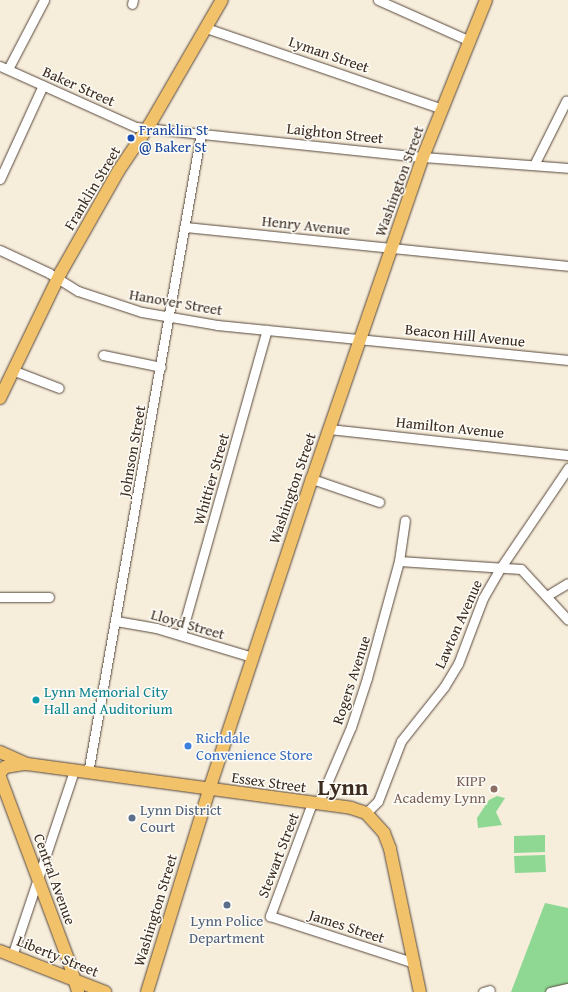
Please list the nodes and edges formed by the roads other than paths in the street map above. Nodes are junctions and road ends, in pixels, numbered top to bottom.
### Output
1 (44, 0) edge
2 (222, 0) edge
3 (378, 0) edge
4 (486, 0) edge
5 (206, 28) junction
6 (470, 41) junction
7 (4, 68) edge
8 (43, 85) junction
9 (566, 101) dead end
10 (443, 108) junction
11 (147, 128) junction
12 (201, 133) junction
13 (424, 157) junction
14 (534, 165) junction
15 (568, 168) edge
16 (0, 179) edge
17 (185, 227) junction
18 (392, 248) junction
19 (0, 250) edge
20 (568, 266) edge
21 (58, 278) junction
22 (170, 317) junction
23 (267, 330) junction
24 (360, 338) junction
25 (103, 355) dead end
26 (568, 360) edge
27 (161, 367) junction
28 (12, 370) junction
29 (59, 388) dead end
30 (0, 398) edge
31 (329, 429) junction
32 (568, 454) edge
33 (568, 468) edge
34 (312, 479) junction
35 (379, 502) dead end
36 (405, 520) dead end
37 (399, 561) junction
38 (501, 567) junction
39 (568, 583) edge
40 (548, 595) junction
41 (0, 597) edge
42 (49, 597) dead end
43 (568, 620) edge
44 (116, 621) junction
45 (180, 635) junction
46 (252, 657) junction
47 (0, 752) edge
48 (28, 764) junction
49 (74, 771) junction
50 (0, 773) edge
51 (88, 773) junction
52 (0, 777) edge
53 (208, 790) junction
54 (315, 804) junction
55 (366, 813) junction
56 (38, 878) junction
57 (270, 916) joint
58 (0, 951) edge
59 (12, 956) junction
60 (415, 963) junction
61 (76, 986) edge
62 (568, 988) edge
63 (105, 992) edge
64 (147, 992) edge
65 (420, 992) edge
66 (550, 992) edge

1 - 7 street
2 - 5 main road, Franklin Street
3 - 6 street
4 - 6 main road, Washington Street
5 - 10 street, Lyman Street
5 - 11 main road, Franklin Street
6 - 10 main road, Washington Street
7 - 8 street, Baker Street
8 - 11 street, Baker Street
8 - 16 street
9 - 14 street
10 - 13 main road, Washington Street
11 - 12 street, Laighton Street
11 - 21 main road, Franklin Street
12 - 13 street, Laighton Street
12 - 17 street, Johnson Street
13 - 14 street, Laighton Street
13 - 18 main road, Washington Street
14 - 15 street, Laighton Street
17 - 18 street, Henry Avenue
17 - 22 street, Johnson Street
18 - 20 street, Henry Avenue
18 - 24 main road, Washington Street
19 - 21 street, Hanover Street
21 - 22 street, Hanover Street
21 - 28 main road, Franklin Street
22 - 23 street, Hanover Street
22 - 27 street, Johnson Street
23 - 24 street, Hanover Street
23 - 45 street, Whittier Street
24 - 26 street, Beacon Hill Avenue
24 - 31 main road, Washington Street
25 - 27 street
27 - 44 street, Johnson Street
28 - 29 street
28 - 30 main road, Franklin Street
31 - 32 street, Hamilton Avenue
31 - 34 main road, Washington Street
33 - 38 street, Lawton Avenue
34 - 35 street
34 - 46 main road, Washington Street
36 - 37 street, Rogers Avenue
37 - 38 street
37 - 54 street, Rogers Avenue
38 - 40 street
38 - 55 street, Lawton Avenue
39 - 40 street
40 - 43 street
41 - 42 street
44 - 45 street, Lloyd Street
44 - 51 street, Johnson Street
45 - 46 street, Lloyd Street
46 - 53 main road, Washington Street
47 - 48 main road
48 - 49 main road, Essex Street
48 - 50 main road
49 - 51 main road, Essex Street
49 - 56 street
51 - 53 main road, Essex Street
52 - 56 main road, Central Avenue
53 - 54 main road, Essex Street
53 - 64 main road, Washington Street
54 - 55 main road, Essex Street
54 - 57 street, Stewart Street
55 - 60 main road
56 - 59 street
56 - 61 main road, Central Avenue
57 - 60 street, James Street
58 - 59 main road, Liberty Street
59 - 61 main road, Liberty Street
60 - 65 main road
61 - 63 main road, Liberty Street
62 - 66 street

